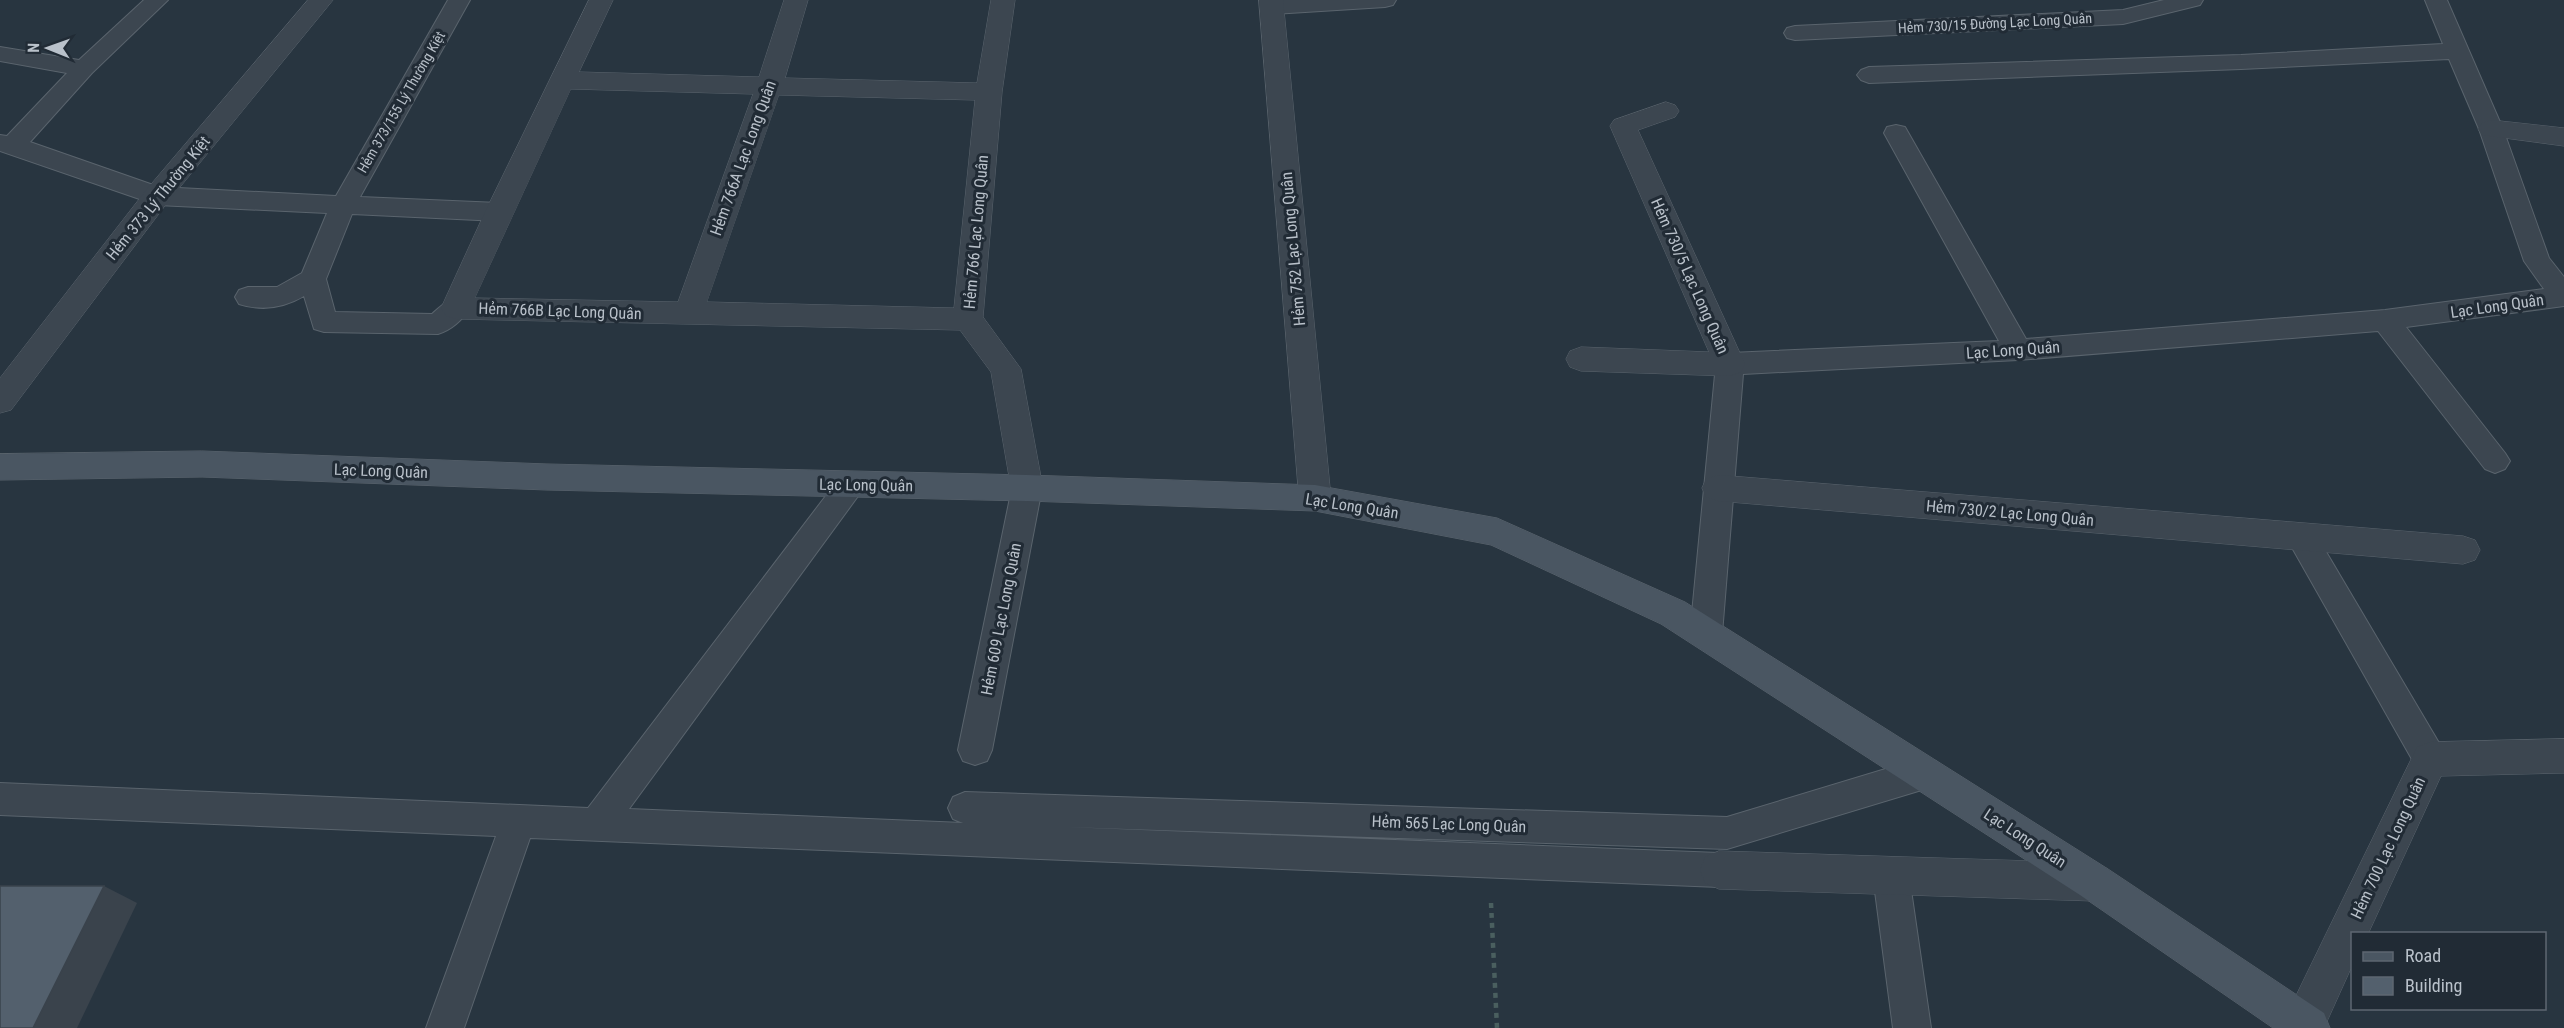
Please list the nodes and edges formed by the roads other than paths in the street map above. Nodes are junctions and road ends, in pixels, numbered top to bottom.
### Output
1 (157, 0) edge
2 (321, 0) edge
3 (459, 0) edge
4 (600, 0) edge
5 (796, 0) edge
6 (1003, 0) edge
7 (1385, 0) edge
8 (2192, 0) edge
9 (2436, 0) edge
10 (1272, 3) edge
11 (1795, 33) dead end
12 (2458, 51) junction
13 (0, 54) edge
14 (84, 68) junction
15 (1869, 75) dead end
16 (562, 80) junction
17 (769, 86) junction
18 (989, 92) junction
19 (1666, 111) dead end
20 (2492, 129) junction
21 (1896, 133) dead end
22 (2564, 137) edge
23 (7, 144) edge
24 (157, 196) junction
25 (342, 204) junction
26 (499, 212) junction
27 (313, 279) junction
28 (2564, 296) edge
29 (249, 297) dead end
30 (456, 308) junction
31 (688, 314) junction
32 (968, 319) junction
33 (2385, 320) junction
34 (2018, 350) junction
35 (1581, 359) dead end
36 (1730, 364) junction
37 (0, 401) edge
38 (2495, 461) dead end
39 (0, 467) edge
40 (851, 484) junction
41 (1027, 488) junction
42 (1719, 488) junction
43 (1315, 498) junction
44 (2301, 537) junction
45 (2463, 550) dead end
46 (1706, 634) junction
47 (975, 750) dead end
48 (2564, 756) edge
49 (2430, 759) junction
50 (1925, 773) junction
51 (0, 799) edge
52 (965, 808) dead end
53 (519, 821) junction
54 (597, 824) junction
55 (1719, 870) joint
56 (1891, 876) junction
57 (2094, 882) junction
58 (2307, 1027) edge
59 (445, 1028) edge
60 (1912, 1028) edge

1 - 14 lane
2 - 24 street, Hẻm 373 Lý Thường Kiệt
3 - 25 lane, Hẻm 373/155 Lý Thường Kiệt
4 - 16 street, Hẻm 766B Lạc Long Quân
5 - 17 street, Hẻm 766A Lạc Long Quân
6 - 18 street, Hẻm 766 Lạc Long Quân
7 - 10 lane
8 - 11 lane, Hẻm 730/15 Đường Lạc Long Quân
9 - 12 lane, Lạc Long Quân
10 - 43 street, Hẻm 752 Lạc Long Quân
12 - 15 lane
12 - 20 lane, Lạc Long Quân
13 - 14 lane
14 - 23 lane
16 - 17 street
16 - 26 street, Hẻm 766B Lạc Long Quân
17 - 18 street
17 - 31 street, Hẻm 766A Lạc Long Quân
18 - 32 street, Hẻm 766 Lạc Long Quân
19 - 36 street, Hẻm 730/5 Lạc Long Quân
20 - 22 street
20 - 28 lane, Lạc Long Quân
21 - 34 lane
23 - 24 lane
24 - 25 lane
24 - 37 street, Hẻm 373 Lý Thường Kiệt
25 - 26 lane
25 - 27 lane, Hẻm 373/155 Lý Thường Kiệt
26 - 30 street, Hẻm 766B Lạc Long Quân
27 - 29 lane
27 - 30 lane
28 - 33 lane, Lạc Long Quân
30 - 31 street, Hẻm 766B Lạc Long Quân
31 - 32 street, Hẻm 766B Lạc Long Quân
32 - 41 street, Hẻm 766 Lạc Long Quân
33 - 34 lane, Lạc Long Quân
33 - 38 lane
34 - 36 lane, Lạc Long Quân
35 - 36 street, Hẻm 730/5 Lạc Long Quân
36 - 42 lane
39 - 40 main road, Lạc Long Quân
40 - 41 main road, Lạc Long Quân
40 - 54 lane
41 - 43 main road, Lạc Long Quân
41 - 47 lane, Hẻm 609 Lạc Long Quân
42 - 44 street, Hẻm 730/2 Lạc Long Quân
42 - 46 lane
43 - 46 main road, Lạc Long Quân
44 - 45 street, Hẻm 730/2 Lạc Long Quân
44 - 49 lane
46 - 50 main road, Lạc Long Quân
48 - 49 street, Hẻm 700 Lạc Long Quân
49 - 58 street, Hẻm 700 Lạc Long Quân
50 - 52 lane, Hẻm 565 Lạc Long Quân
50 - 57 main road, Lạc Long Quân
51 - 53 lane
53 - 54 lane
53 - 59 lane
54 - 55 lane
55 - 56 street
56 - 57 street
56 - 60 lane
57 - 58 main road, Lạc Long Quân

